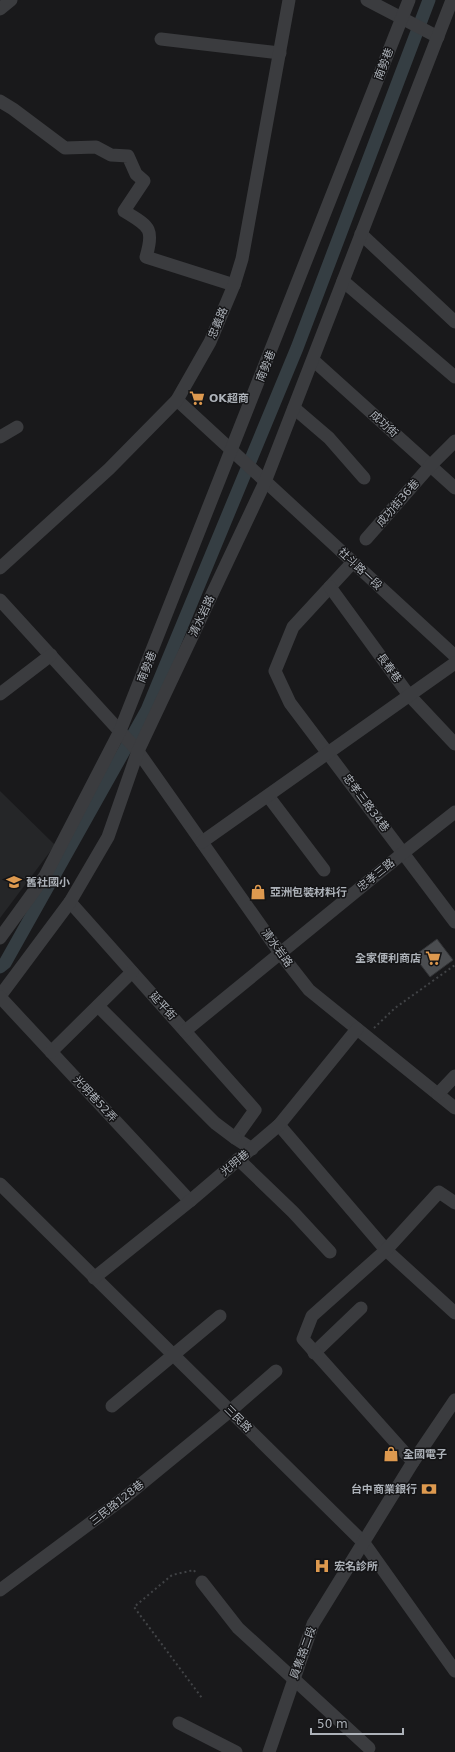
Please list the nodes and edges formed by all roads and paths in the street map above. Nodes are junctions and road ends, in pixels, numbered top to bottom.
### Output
1 (11, 0) edge
2 (289, 0) edge
3 (367, 0) edge
4 (409, 0) edge
5 (452, 0) edge
6 (0, 9) edge
7 (402, 18) junction
8 (438, 37) junction
9 (161, 38) dead end
10 (280, 53) junction
11 (0, 101) edge
12 (361, 234) junction
13 (343, 281) junction
14 (234, 285) junction
15 (455, 322) edge
16 (313, 360) junction
17 (455, 377) edge
18 (177, 400) junction
19 (294, 408) junction
20 (17, 427) dead end
21 (0, 437) edge
22 (455, 441) edge
23 (232, 452) junction
24 (430, 466) junction
25 (364, 478) dead end
26 (265, 481) junction
27 (455, 488) edge
28 (366, 539) dead end
29 (353, 562) junction
30 (0, 568) edge
31 (330, 587) junction
32 (0, 600) edge
33 (51, 655) junction
34 (455, 656) edge
35 (455, 663) edge
36 (0, 694) edge
37 (409, 696) junction
38 (121, 731) junction
39 (455, 744) edge
40 (138, 751) junction
41 (329, 754) junction
42 (268, 796) junction
43 (455, 812) edge
44 (202, 842) junction
45 (403, 853) junction
46 (324, 870) dead end
47 (70, 902) junction
48 (455, 922) edge
49 (0, 938) edge
50 (280, 953) junction
51 (455, 965) edge
52 (132, 972) junction
53 (0, 996) edge
54 (98, 1006) junction
55 (185, 1032) junction
56 (362, 1032) junction
57 (51, 1052) junction
58 (455, 1076) edge
59 (438, 1094) junction
60 (455, 1108) edge
61 (279, 1125) junction
62 (235, 1138) junction
63 (252, 1149) junction
64 (238, 1160) junction
65 (0, 1184) edge
66 (190, 1201) junction
67 (455, 1204) edge
68 (386, 1250) junction
69 (330, 1252) dead end
70 (94, 1278) junction
71 (361, 1308) dead end
72 (455, 1313) edge
73 (220, 1316) dead end
74 (314, 1353) junction
75 (173, 1355) junction
76 (276, 1371) dead end
77 (455, 1400) edge
78 (112, 1406) dead end
79 (230, 1411) junction
80 (413, 1462) junction
81 (364, 1543) junction
82 (202, 1582) joint
83 (0, 1590) edge
84 (455, 1671) edge
85 (294, 1680) junction
86 (202, 1698) dead end
87 (179, 1723) dead end
88 (369, 1748) dead end
89 (236, 1752) edge
90 (269, 1752) edge

1 - 6 street
2 - 10 street, 忠義路
3 - 7 street
4 - 7 street, 南勢巷
5 - 8 street
7 - 8 street
7 - 23 street, 南勢巷
8 - 12 street
9 - 10 street
10 - 14 street, 忠義路
11 - 14 street
12 - 13 street
12 - 15 street
13 - 16 street
13 - 17 street
14 - 18 street, 忠義路
16 - 19 street, 清水岩路
16 - 24 street, 成功街
18 - 23 street
18 - 30 street, 忠義路
19 - 25 street
19 - 26 street, 清水岩路
20 - 21 street
22 - 24 street, 成功街36巷
23 - 26 street, 社斗路一段
23 - 38 street, 南勢巷
24 - 27 street, 成功街
24 - 28 street, 成功街36巷
26 - 29 street, 社斗路一段
26 - 40 street, 清水岩路
29 - 31 street, 忠孝三路34巷
29 - 34 street, 社斗路一段
31 - 37 street, 長春巷
31 - 41 street, 忠孝三路34巷
32 - 33 street
33 - 36 street
33 - 38 street
35 - 37 street
37 - 39 street, 長春巷
37 - 41 street
38 - 40 street
38 - 49 street, 南勢巷
40 - 44 street, 清水岩路
40 - 47 street, 清水岩路
41 - 42 street
41 - 45 street, 忠孝三路34巷
42 - 44 street
42 - 46 street
43 - 45 street, 忠孝三路
44 - 50 street, 清水岩路
45 - 48 street
45 - 50 street, 忠孝三路
47 - 52 street, 延平街
47 - 53 street, 清水岩路
50 - 55 street, 忠孝三路
50 - 56 street, 清水岩路
51 - 56 path
52 - 54 street
52 - 55 street, 延平街
53 - 57 street, 光明巷52弄
54 - 57 street
54 - 62 street
55 - 62 street, 延平街
56 - 59 street, 清水岩路
56 - 61 street, 光明巷
57 - 66 street, 光明巷52弄
58 - 59 street
59 - 60 street, 清水岩路
61 - 63 street, 光明巷
61 - 68 street
62 - 63 street
63 - 64 street, 光明巷
64 - 66 street, 光明巷
64 - 69 street
65 - 70 street, 三民路
66 - 70 street, 光明巷
67 - 68 street
68 - 72 street
68 - 74 street
70 - 75 street, 三民路
71 - 74 street
73 - 75 street
74 - 80 street
75 - 78 street
75 - 79 street, 三民路
76 - 79 street, 三民路128巷
77 - 80 street, 員集路二段
79 - 81 street, 三民路
79 - 83 street, 三民路128巷
80 - 81 street, 員集路二段
81 - 84 street, 三民路
81 - 85 street, 員集路二段
82 - 85 street
82 - 86 path
85 - 88 street
85 - 90 street, 員集路二段
87 - 89 street

